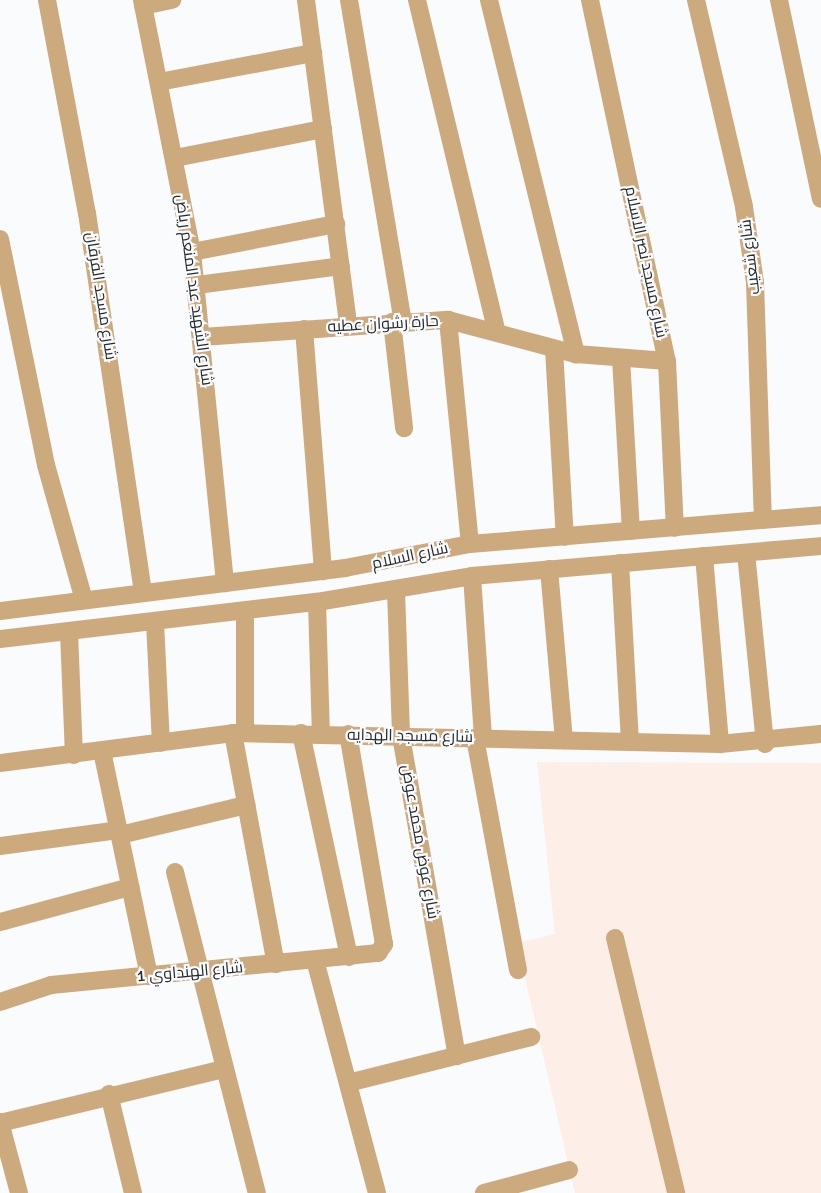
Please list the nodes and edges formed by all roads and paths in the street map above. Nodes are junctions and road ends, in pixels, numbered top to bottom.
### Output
1 (47, 0) edge
2 (172, 0) edge
3 (306, 0) edge
4 (349, 0) edge
5 (417, 0) edge
6 (489, 0) edge
7 (590, 0) edge
8 (696, 0) edge
9 (779, 0) edge
10 (142, 3) edge
11 (313, 53) junction
12 (159, 82) junction
13 (323, 129) junction
14 (175, 158) junction
15 (821, 199) edge
16 (336, 224) junction
17 (0, 239) edge
18 (192, 252) junction
19 (341, 266) junction
20 (197, 285) junction
21 (448, 320) junction
22 (398, 321) junction
23 (348, 325) junction
24 (304, 328) junction
25 (496, 330) junction
26 (202, 336) junction
27 (554, 349) junction
28 (576, 354) junction
29 (621, 358) junction
30 (667, 361) junction
31 (404, 428) dead end
32 (821, 515) edge
33 (763, 520) junction
34 (675, 528) junction
35 (631, 531) junction
36 (565, 537) junction
37 (470, 544) junction
38 (821, 546) edge
39 (746, 553) junction
40 (705, 556) junction
41 (620, 563) junction
42 (549, 569) junction
43 (323, 571) junction
44 (472, 576) junction
45 (225, 583) junction
46 (396, 591) junction
47 (143, 593) junction
48 (84, 600) junction
49 (317, 602) junction
50 (0, 611) edge
51 (245, 611) junction
52 (155, 622) junction
53 (69, 632) junction
54 (0, 639) edge
55 (301, 733) junction
56 (239, 734) junction
57 (321, 734) junction
58 (348, 734) junction
59 (821, 734) edge
60 (401, 736) junction
61 (479, 738) junction
62 (564, 740) junction
63 (630, 742) junction
64 (161, 743) junction
65 (720, 744) junction
66 (765, 744) junction
67 (102, 751) junction
68 (74, 755) junction
69 (0, 763) edge
70 (246, 806) junction
71 (119, 832) junction
72 (0, 846) edge
73 (175, 872) dead end
74 (130, 887) junction
75 (0, 922) edge
76 (615, 938) dead end
77 (349, 957) junction
78 (315, 960) junction
79 (276, 964) junction
80 (518, 969) dead end
81 (197, 971) junction
82 (149, 976) junction
83 (0, 1002) edge
84 (531, 1037) dead end
85 (457, 1056) junction
86 (223, 1069) junction
87 (348, 1083) junction
88 (109, 1094) junction
89 (0, 1122) edge
90 (569, 1170) dead end
91 (19, 1193) edge
92 (133, 1193) edge
93 (257, 1193) edge
94 (377, 1193) edge
95 (484, 1193) edge
96 (676, 1193) edge

1 - 47 street, شارع مسجد الفرقان
2 - 10 street
3 - 11 street
4 - 22 street
5 - 25 street
6 - 28 street
7 - 30 street, شارع مسجد نصر الاسلام
8 - 33 street, شارع شعيب
9 - 15 street
10 - 12 street, شارع الشهيد عبد المنعم رياض
11 - 12 street
11 - 13 street
12 - 14 street, شارع الشهيد عبد المنعم رياض
13 - 14 street
13 - 16 street
14 - 18 street, شارع الشهيد عبد المنعم رياض
16 - 18 street
16 - 19 street
17 - 48 street
18 - 20 street, شارع الشهيد عبد المنعم رياض
19 - 20 street
19 - 23 street
20 - 26 street, شارع الشهيد عبد المنعم رياض
21 - 22 street, حارة رشوان عطيه
21 - 25 street, حارة رشوان عطيه
21 - 37 street
22 - 23 street, حارة رشوان عطيه
22 - 31 street
23 - 24 street, حارة رشوان عطيه
24 - 26 street, حارة رشوان عطيه
24 - 43 street
25 - 27 street, حارة رشوان عطيه
26 - 45 street, شارع الشهيد عبد المنعم رياض
27 - 28 street, حارة رشوان عطيه
27 - 36 street
28 - 29 street, حارة رشوان عطيه
29 - 30 street, حارة رشوان عطيه
29 - 35 street
30 - 34 street, شارع مسجد نصر الاسلام
32 - 33 street, شارع السلام
33 - 34 street, شارع السلام
34 - 35 street, شارع السلام
35 - 36 street, شارع السلام
36 - 37 street, شارع السلام
37 - 43 street, شارع السلام
38 - 39 street, شارع السلام
39 - 40 street, شارع السلام
39 - 66 street
40 - 41 street, شارع السلام
40 - 65 street
41 - 42 street, شارع السلام
41 - 63 street
42 - 44 street, شارع السلام
42 - 62 street
43 - 45 street, شارع السلام
44 - 46 street, شارع السلام
44 - 61 street
45 - 47 street, شارع السلام
46 - 49 street, شارع السلام
46 - 60 street, شارع عوض محمد عوض
47 - 48 street, شارع السلام
48 - 50 street, شارع السلام
49 - 51 street, شارع السلام
49 - 57 street
51 - 52 street, شارع السلام
51 - 56 street
52 - 53 street, شارع السلام
52 - 64 street
53 - 54 street, شارع السلام
53 - 68 street
55 - 56 street, شارع مسجد الهدايه
55 - 57 street, شارع مسجد الهدايه
55 - 77 street
56 - 64 street, شارع مسجد الهدايه
56 - 70 street
57 - 58 street, شارع مسجد الهدايه
58 - 60 street, شارع مسجد الهدايه
58 - 77 street, شارع الهنداوي 1
59 - 66 street, شارع مسجد الهدايه
60 - 61 street, شارع مسجد الهدايه
60 - 85 street, شارع عوض محمد عوض
61 - 62 street, شارع مسجد الهدايه
61 - 80 street
62 - 63 street, شارع مسجد الهدايه
63 - 65 street, شارع مسجد الهدايه
64 - 67 street, شارع مسجد الهدايه
65 - 66 street, شارع مسجد الهدايه
67 - 68 street, شارع مسجد الهدايه
67 - 71 street
68 - 69 street, شارع مسجد الهدايه
70 - 71 street
70 - 79 street
71 - 72 street
71 - 74 street
73 - 81 street
74 - 75 street
74 - 82 street
76 - 96 street
77 - 78 street, شارع الهنداوي 1
78 - 79 street, شارع الهنداوي 1
78 - 87 street
79 - 81 street, شارع الهنداوي 1
81 - 82 street, شارع الهنداوي 1
81 - 86 street
82 - 83 street, شارع الهنداوي 1
84 - 85 street
85 - 87 street
86 - 88 street
86 - 93 street
87 - 94 street
88 - 89 street
88 - 92 street
89 - 91 street
90 - 95 street

